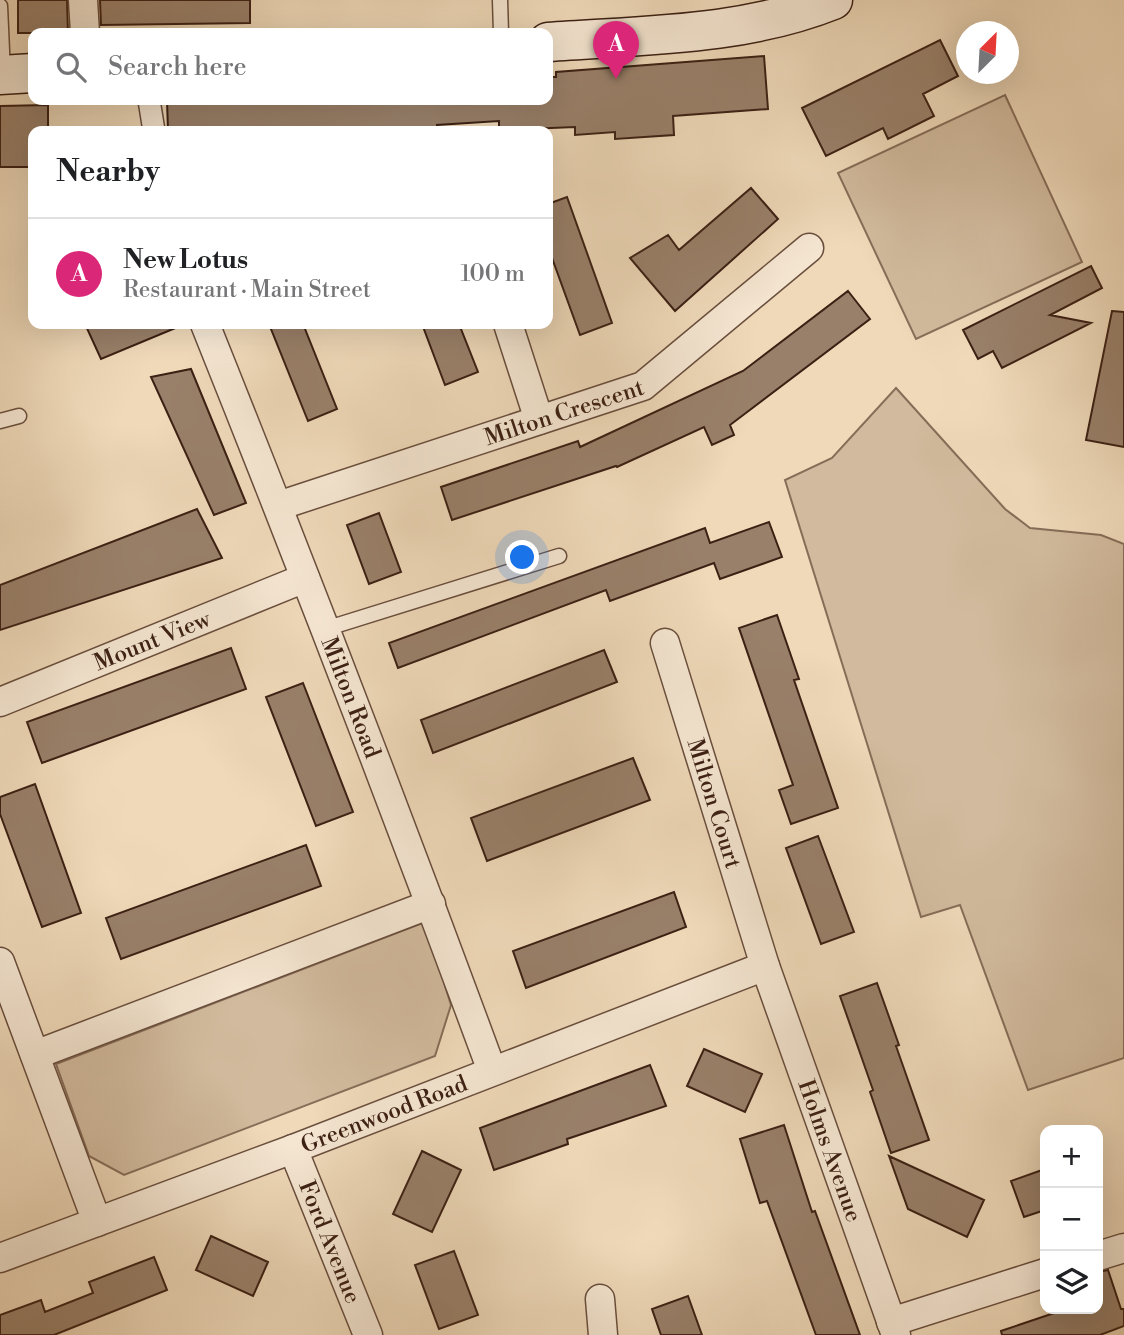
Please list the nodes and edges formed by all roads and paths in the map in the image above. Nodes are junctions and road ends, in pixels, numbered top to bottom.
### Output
1 (83, 0) edge
2 (500, 0) edge
3 (833, 0) edge
4 (0, 6) edge
5 (85, 28) edge
6 (501, 28) edge
7 (553, 41) edge
8 (12, 74) edge
9 (150, 105) edge
10 (154, 126) edge
11 (809, 248) dead end
12 (207, 329) edge
13 (510, 329) edge
14 (19, 416) dead end
15 (539, 420) junction
16 (0, 421) edge
17 (278, 506) junction
18 (559, 556) dead end
19 (305, 578) junction
20 (325, 629) junction
21 (665, 643) dead end
22 (0, 702) edge
23 (431, 904) junction
24 (0, 962) edge
25 (765, 966) junction
26 (35, 1055) junction
27 (492, 1071) junction
28 (293, 1149) junction
29 (97, 1222) junction
30 (1124, 1248) edge
31 (1103, 1254) edge
32 (0, 1258) edge
33 (1040, 1275) edge
34 (600, 1299) dead end
35 (894, 1328) edge
36 (368, 1335) edge
37 (603, 1335) edge

1 - 5 street
2 - 6 lane
3 - 7 main road
4 - 8 lane
9 - 10 street
11 - 15 street, Milton Crescent
12 - 17 street, Milton Road
13 - 15 street
14 - 16 lane
15 - 17 street, Milton Crescent
17 - 19 street, Milton Road
18 - 20 lane
19 - 20 street, Milton Road
19 - 22 street, Mount View
20 - 23 street, Milton Road
21 - 25 street, Milton Court
23 - 26 street
23 - 27 street, Milton Road
24 - 26 street
25 - 27 street, Greenwood Road
25 - 35 street, Holms Avenue
26 - 29 street
27 - 28 street, Greenwood Road
28 - 29 street, Greenwood Road
28 - 36 street, Ford Avenue
29 - 32 street, Greenwood Road
30 - 31 street
33 - 35 street
34 - 37 street

